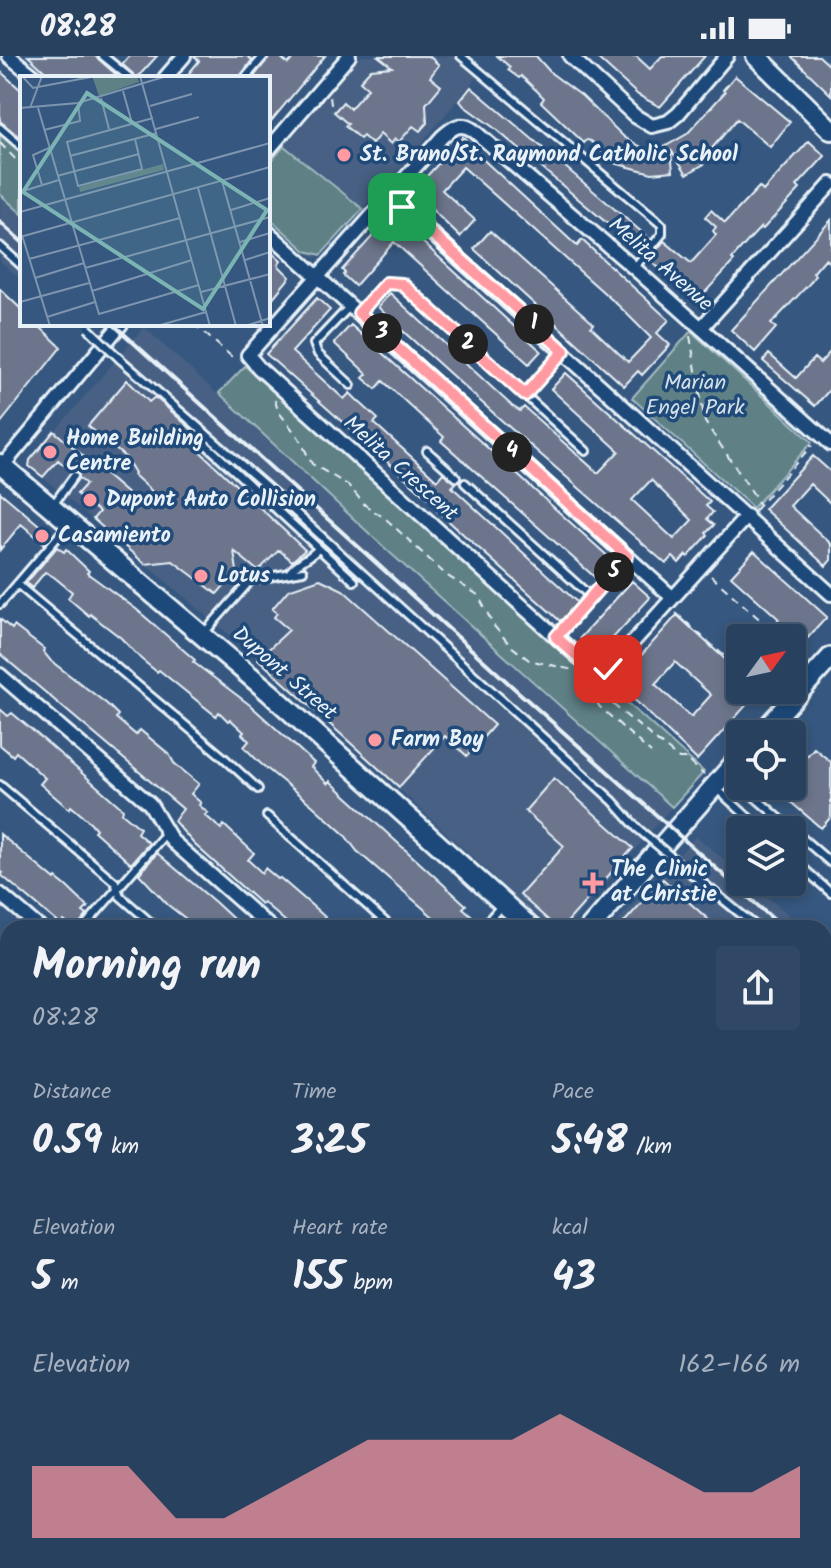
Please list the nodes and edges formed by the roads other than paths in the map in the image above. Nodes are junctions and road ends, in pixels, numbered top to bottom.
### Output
1 (9, 56) edge
2 (103, 56) edge
3 (184, 56) edge
4 (264, 56) edge
5 (349, 56) edge
6 (461, 56) edge
7 (570, 56) edge
8 (727, 56) edge
9 (756, 56) edge
10 (34, 76) edge
11 (128, 76) edge
12 (167, 76) edge
13 (247, 76) edge
14 (458, 125) joint
15 (0, 128) edge
16 (831, 130) edge
17 (20, 145) edge
18 (270, 148) edge
19 (831, 184) edge
20 (390, 196) junction
21 (270, 234) edge
22 (0, 246) edge
23 (20, 264) edge
24 (634, 268) junction
25 (316, 275) junction
26 (355, 309) junction
27 (86, 326) edge
28 (119, 326) edge
29 (695, 327) junction
30 (564, 351) junction
31 (351, 385) dead end
32 (525, 395) junction
33 (831, 425) edge
34 (200, 439) dead end
35 (823, 440) edge
36 (427, 451) dead end
37 (586, 451) dead end
38 (1, 466) edge
39 (74, 476) dead end
40 (456, 477) dead end
41 (465, 483) dead end
42 (52, 506) junction
43 (751, 513) junction
44 (70, 522) junction
45 (318, 549) junction
46 (627, 556) junction
47 (303, 571) dead end
48 (289, 573) junction
49 (354, 581) dead end
50 (17, 584) junction
51 (831, 594) edge
52 (591, 597) junction
53 (0, 604) edge
54 (672, 605) junction
55 (203, 635) junction
56 (556, 637) junction
57 (828, 665) edge
58 (0, 675) edge
59 (775, 720) edge
60 (725, 780) edge
61 (0, 785) edge
62 (258, 789) dead end
63 (267, 816) dead end
64 (752, 816) edge
65 (166, 833) junction
66 (831, 863) edge
67 (806, 871) edge
68 (117, 889) junction
69 (831, 893) edge
70 (0, 894) edge
71 (504, 903) junction
72 (31, 920) edge
73 (90, 920) edge
74 (148, 920) edge
75 (262, 920) edge
76 (383, 920) edge
77 (489, 920) edge
78 (522, 920) edge
79 (597, 920) edge
80 (748, 920) edge

1 - 10 street
2 - 11 lane
3 - 12 street
4 - 13 lane
5 - 18 street
6 - 24 lane
7 - 8 street
9 - 16 main road
14 - 20 street, Melita Crescent
14 - 24 street, Melita Avenue
15 - 17 lane
19 - 29 street
20 - 25 street, Melita Crescent
20 - 30 street
21 - 25 street
22 - 23 lane
24 - 29 street, Melita Avenue
25 - 26 street
25 - 56 street, Melita Crescent
26 - 31 lane
26 - 32 lane
26 - 46 street
27 - 80 lane, bridge
28 - 38 street
29 - 35 street, Melita Avenue
30 - 32 lane
30 - 43 street
32 - 37 lane
33 - 35 street
34 - 45 lane
36 - 40 lane
38 - 42 main road, Dupont Street
39 - 42 lane
41 - 52 lane
42 - 44 main road, Dupont Street
43 - 51 street
43 - 54 street, Melita Crescent
44 - 50 lane
44 - 55 main road, Dupont Street
45 - 48 lane
45 - 49 lane
46 - 52 lane
46 - 54 street
47 - 48 lane
48 - 55 lane
50 - 53 lane
50 - 62 lane
52 - 56 lane
54 - 56 street, Melita Crescent
55 - 71 main road, Dupont Street
57 - 59 main road
58 - 65 street
60 - 64 lane
60 - 66 lane
60 - 79 main road
61 - 68 lane
63 - 76 lane
65 - 68 lane
65 - 75 street
67 - 69 lane
68 - 73 lane
68 - 74 lane
70 - 72 street
71 - 77 lane
71 - 78 main road, Dupont Street

